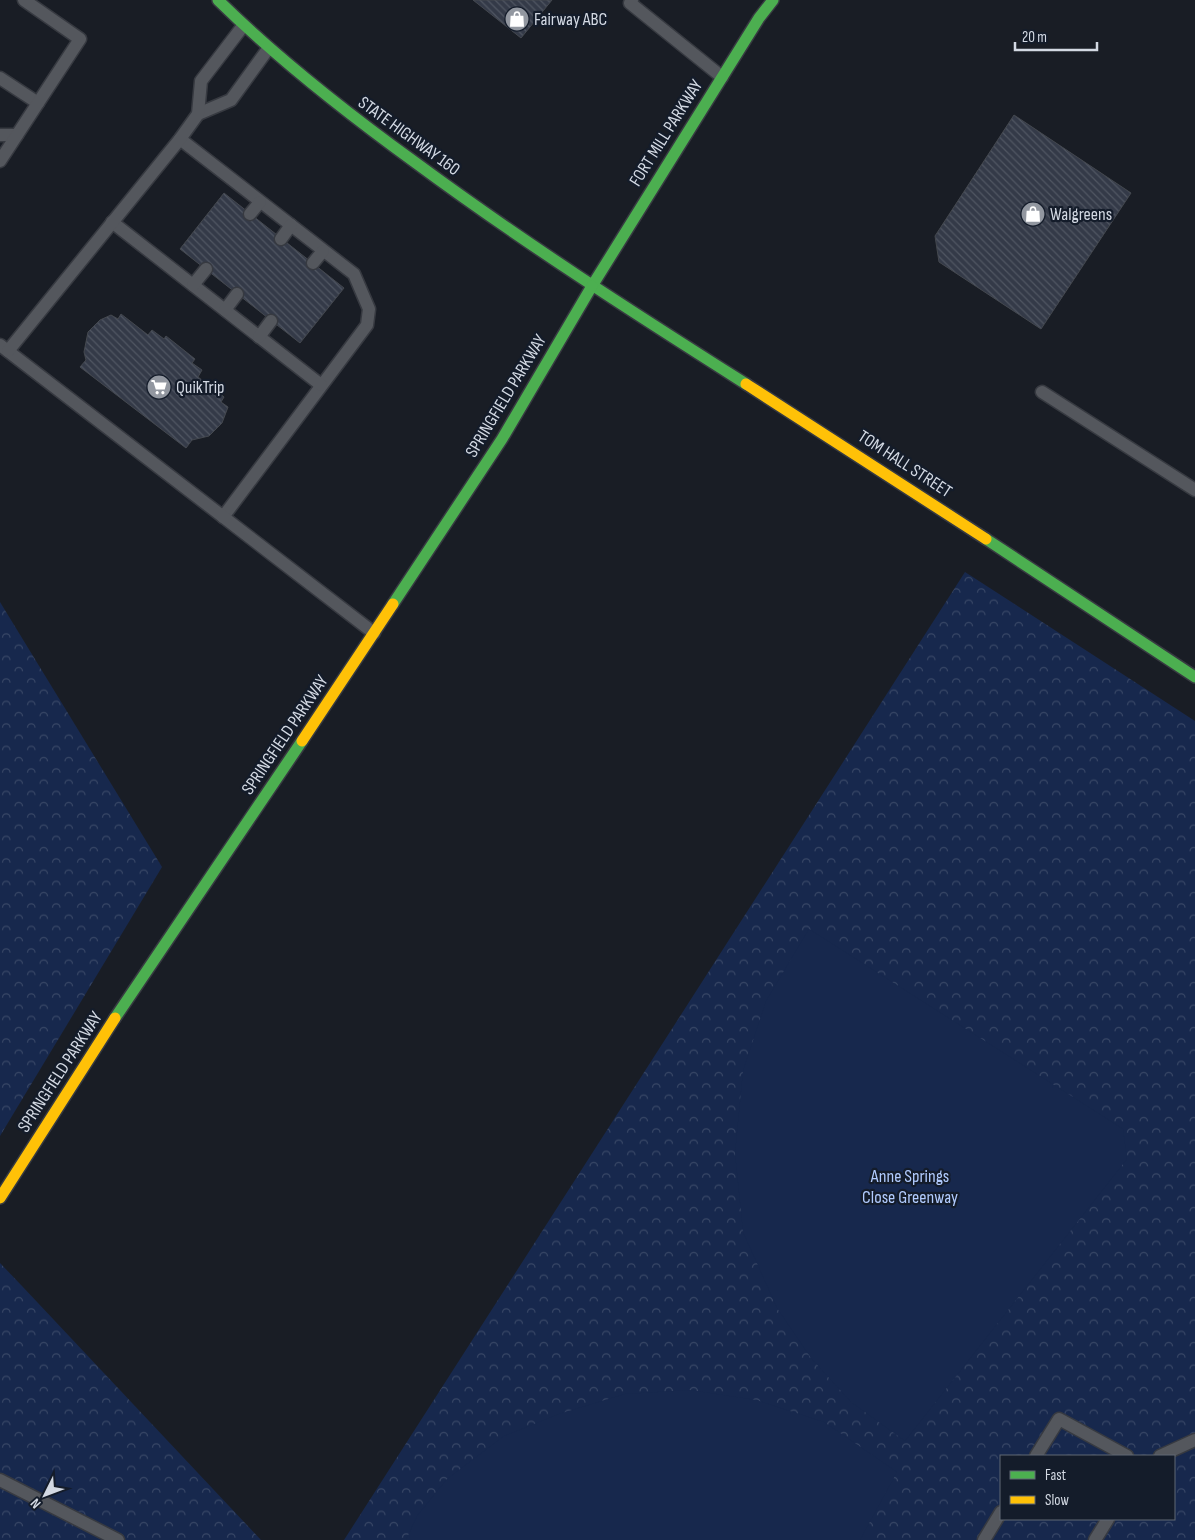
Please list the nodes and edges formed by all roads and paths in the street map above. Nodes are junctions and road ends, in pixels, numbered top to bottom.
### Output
1 (24, 0) edge
2 (218, 0) edge
3 (632, 0) edge
4 (772, 0) edge
5 (243, 26) junction
6 (268, 49) junction
7 (722, 77) junction
8 (0, 78) edge
9 (38, 103) junction
10 (198, 114) junction
11 (0, 135) edge
12 (17, 136) junction
13 (180, 139) junction
14 (0, 161) edge
15 (260, 202) junction
16 (250, 214) dead end
17 (112, 222) junction
18 (291, 226) junction
19 (282, 239) dead end
20 (323, 251) junction
21 (313, 264) dead end
22 (206, 269) dead end
23 (193, 285) junction
24 (592, 286) junction
25 (237, 294) dead end
26 (225, 310) junction
27 (271, 321) dead end
28 (259, 337) junction
29 (4, 348) edge
30 (321, 385) junction
31 (1042, 392) dead end
32 (1195, 490) edge
33 (223, 517) junction
34 (374, 634) junction
35 (1195, 677) edge
36 (0, 1198) edge
37 (1195, 1440) edge
38 (1037, 1455) edge
39 (1125, 1455) edge
40 (1162, 1455) edge
41 (0, 1480) edge
42 (1000, 1514) edge
43 (1107, 1520) edge
44 (118, 1540) edge
45 (984, 1540) edge
46 (1095, 1540) edge

1 - 9 lane
2 - 5 main road, STATE HIGHWAY 160
3 - 7 lane
4 - 7 main road, FORT MILL PARKWAY
5 - 6 main road, STATE HIGHWAY 160
5 - 10 lane
6 - 10 lane
6 - 24 main road, STATE HIGHWAY 160
7 - 24 main road, FORT MILL PARKWAY
8 - 9 lane
9 - 12 lane
10 - 13 lane
11 - 12 lane
12 - 14 lane
13 - 15 lane
13 - 17 lane
15 - 16 lane
15 - 18 lane
17 - 23 lane
17 - 29 lane
18 - 19 lane
18 - 20 lane
20 - 21 lane
20 - 30 lane
22 - 23 lane
23 - 26 lane
24 - 34 main road, SPRINGFIELD PARKWAY
24 - 35 main road, TOM HALL STREET
25 - 26 lane
26 - 28 lane
27 - 28 lane
28 - 30 lane
29 - 33 lane
30 - 33 lane
31 - 32 lane
33 - 34 lane
34 - 36 main road, SPRINGFIELD PARKWAY
37 - 40 lane
38 - 39 lane
41 - 44 lane
42 - 45 lane
43 - 46 lane

